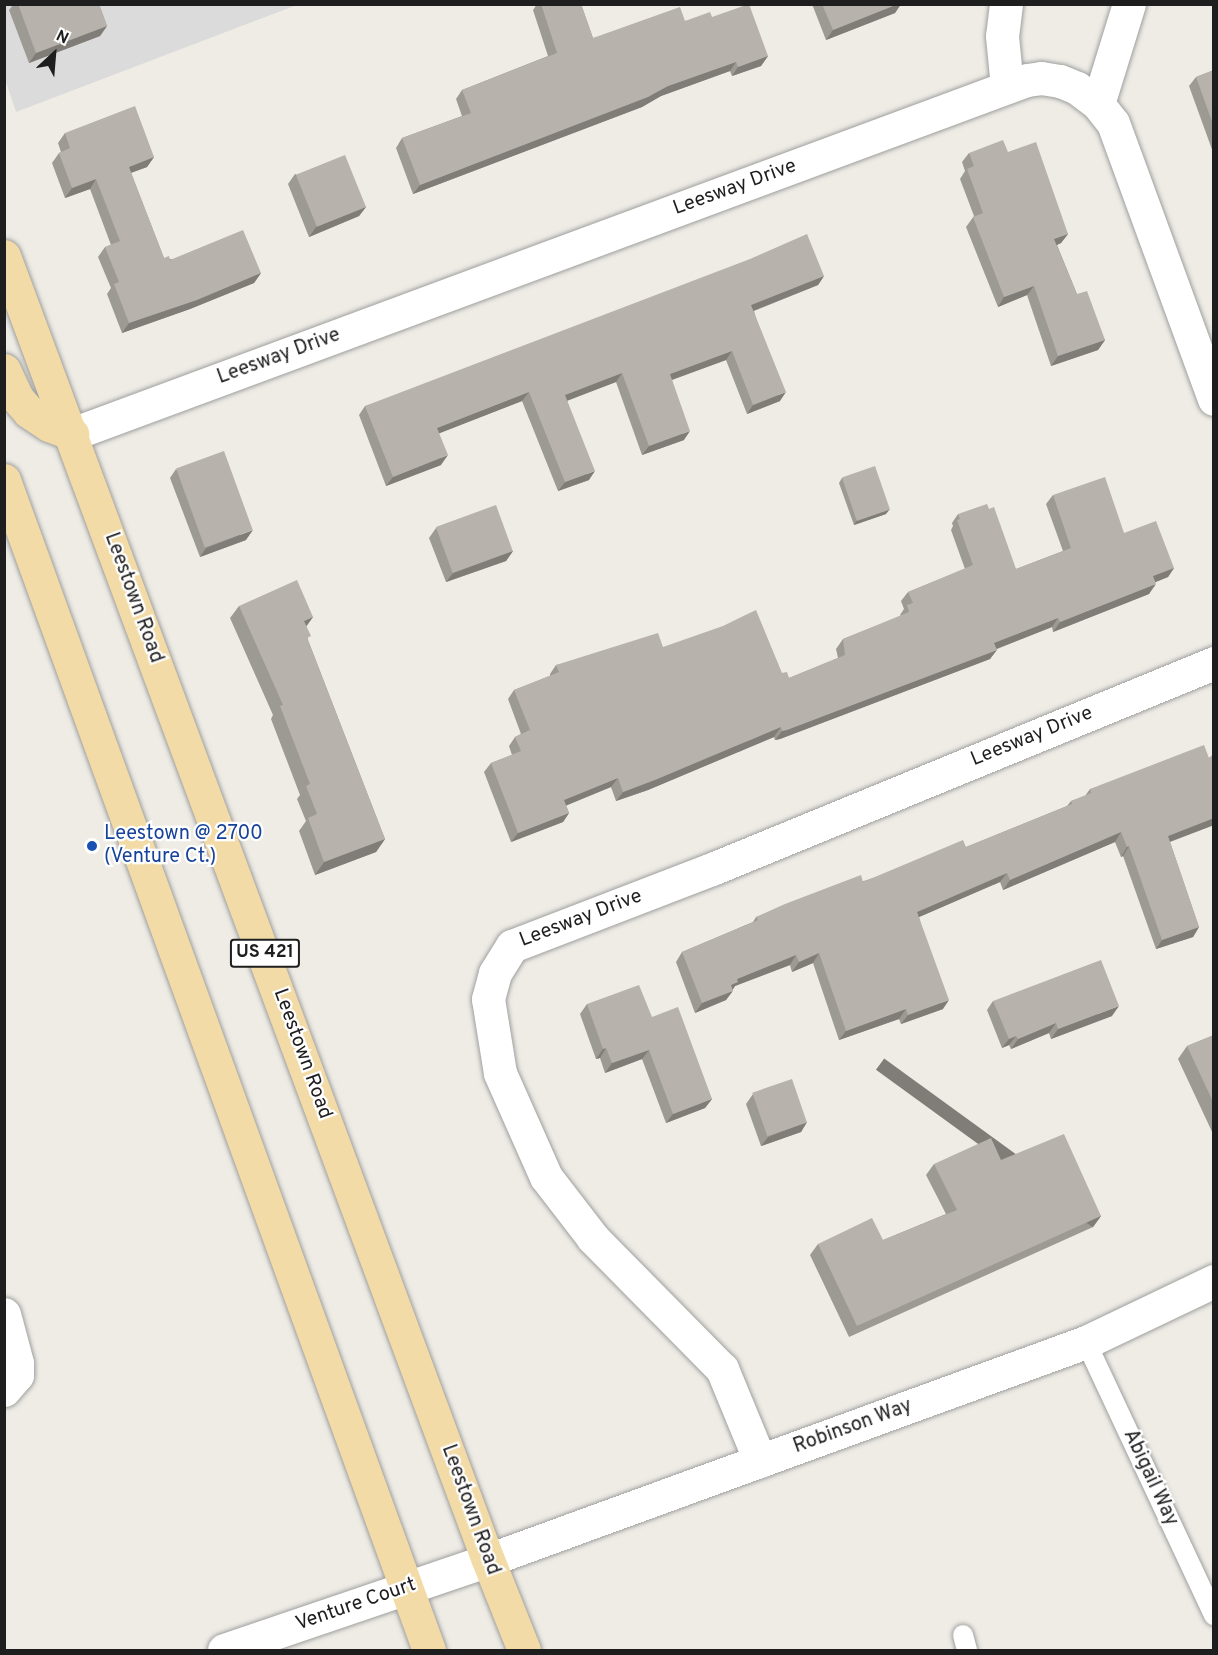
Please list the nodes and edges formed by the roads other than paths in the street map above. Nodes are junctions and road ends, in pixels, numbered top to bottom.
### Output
1 (1005, 4) edge
2 (1129, 4) edge
3 (1007, 87) junction
4 (1098, 104) junction
5 (4, 255) edge
6 (4, 370) edge
7 (1214, 399) edge
8 (72, 434) junction
9 (4, 480) edge
10 (1214, 663) edge
11 (1214, 1281) edge
12 (4, 1314) edge
13 (1086, 1342) junction
14 (4, 1390) edge
15 (760, 1461) junction
16 (488, 1560) junction
17 (407, 1588) junction
18 (1214, 1615) edge
19 (224, 1650) edge
20 (429, 1650) edge
21 (524, 1650) edge

1 - 3 street
2 - 4 street
3 - 4 street, Leesway Drive
3 - 8 street, Leesway Drive
4 - 7 street, Leesway Drive
5 - 8 main road, Leestown Road / US 421
6 - 8 main road
8 - 16 main road, Leestown Road / US 421
9 - 17 main road
10 - 15 street, Leesway Drive
11 - 13 street, Robinson Way
12 - 14 street
13 - 15 street, Robinson Way
13 - 18 lane, Abigail Way
15 - 16 street, Robinson Way
16 - 17 street, Venture Court
16 - 21 main road, Leestown Road / US 421
17 - 19 street, Venture Court
17 - 20 main road

